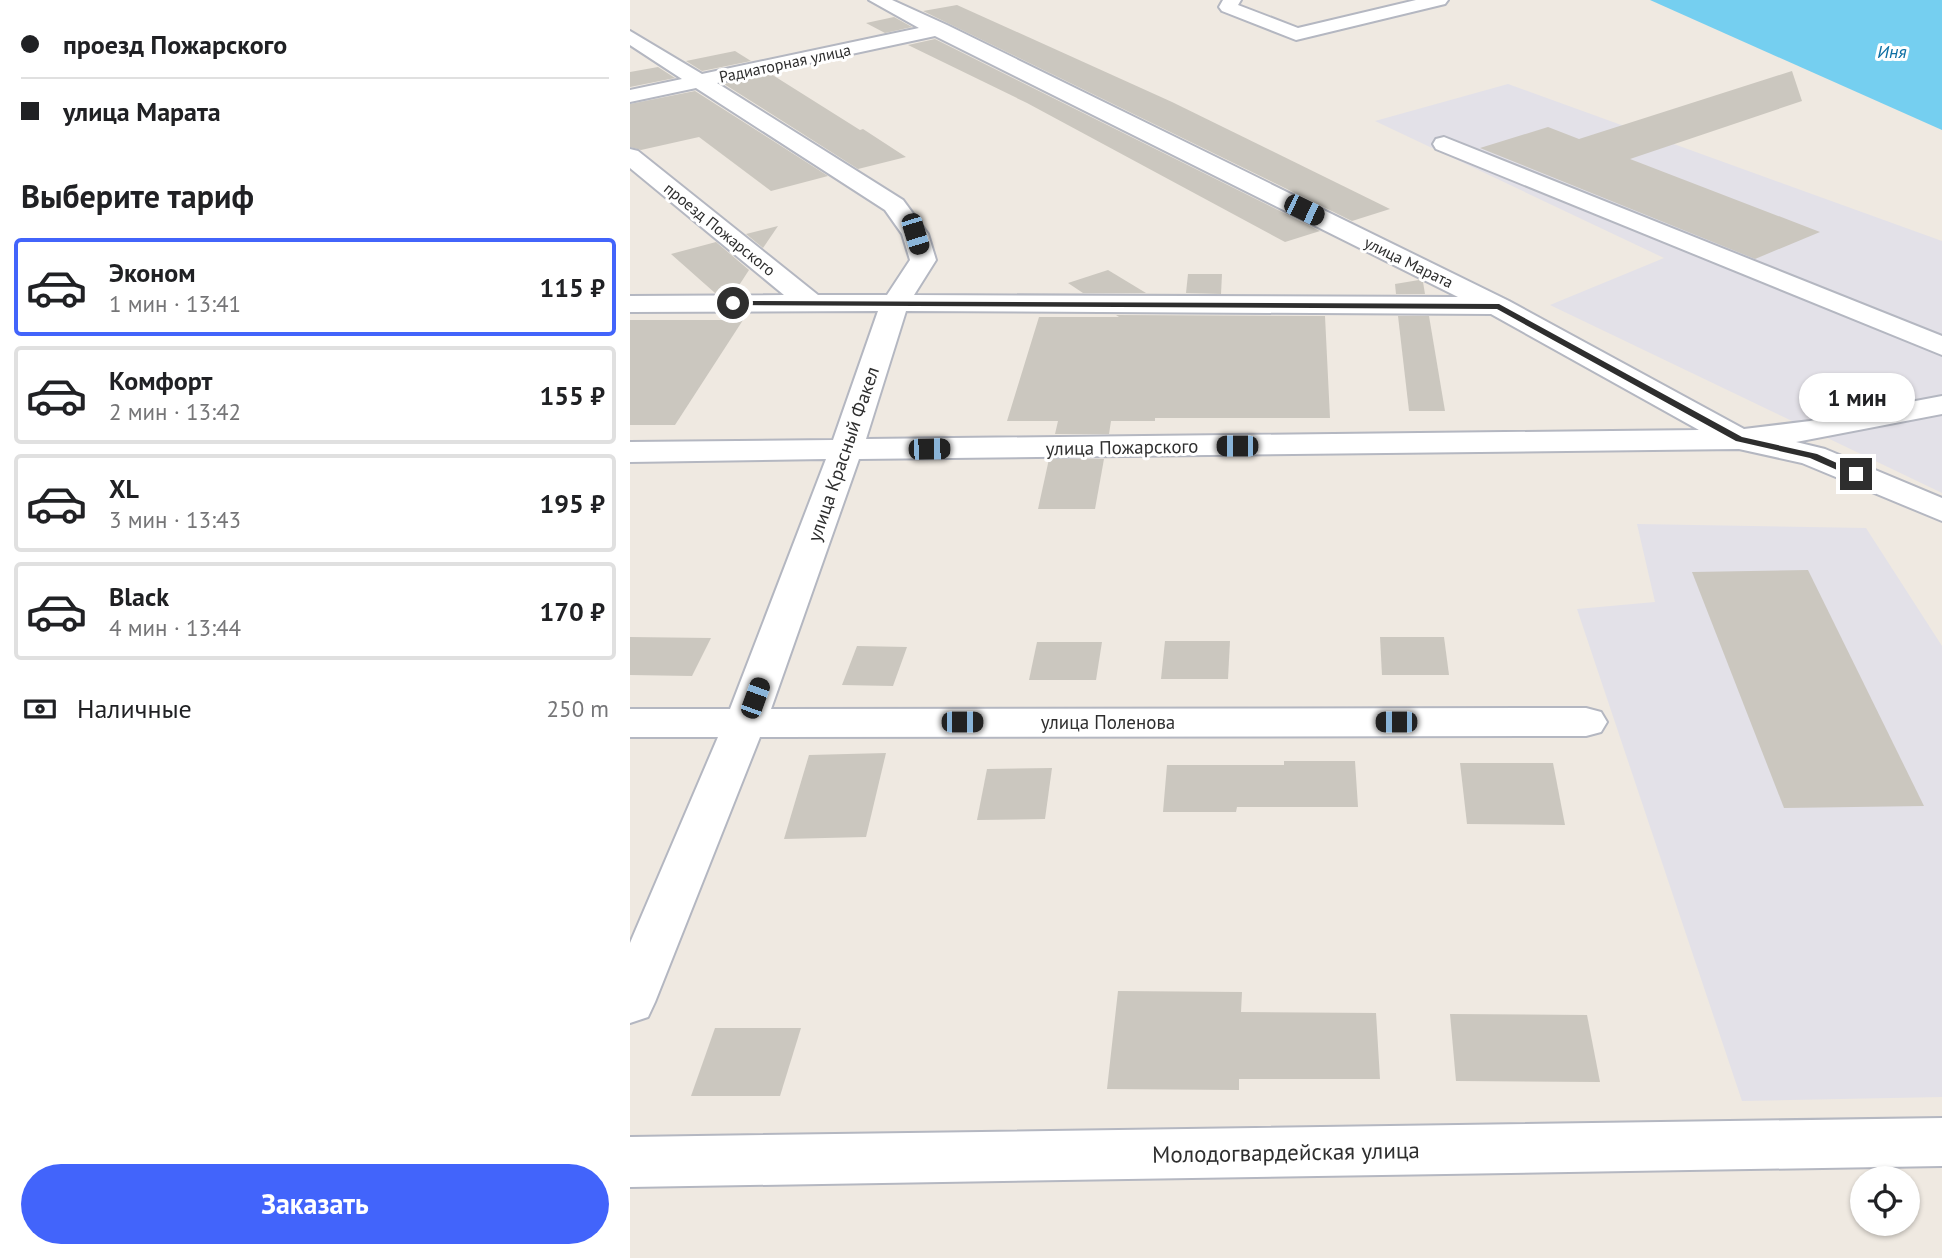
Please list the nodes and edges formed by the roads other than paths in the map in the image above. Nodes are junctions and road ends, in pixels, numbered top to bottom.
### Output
1 (878, 0) edge
2 (1232, 0) edge
3 (1439, 0) edge
4 (940, 29) junction
5 (630, 37) edge
6 (699, 82) junction
7 (630, 96) edge
8 (1444, 144) dead end
9 (630, 156) edge
10 (811, 303) junction
11 (895, 303) junction
12 (630, 304) edge
13 (1499, 307) junction
14 (1942, 346) edge
15 (1942, 405) edge
16 (1739, 439) junction
17 (846, 450) junction
18 (630, 452) edge
19 (1942, 511) edge
20 (1586, 722) dead end
21 (630, 723) edge
22 (746, 723) junction
23 (630, 1002) edge
24 (1942, 1142) edge
25 (630, 1162) edge

1 - 4 street, улица Марата
2 - 3 street
4 - 6 street, Радиаторная улица
4 - 13 street, улица Марата
5 - 6 street, улица Красный Факел
6 - 7 street, Радиаторная улица
6 - 11 street, улица Красный Факел
8 - 14 street
9 - 10 street, проезд Пожарского
10 - 11 street, проезд Пожарского
10 - 12 street, проезд Пожарского
11 - 13 street, проезд Пожарского
11 - 17 street, улица Красный Факел
13 - 16 street, улица Марата
15 - 16 street
16 - 17 street, улица Пожарского
16 - 19 street, улица Марата
17 - 18 street, улица Пожарского
17 - 22 street, улица Красный Факел
20 - 22 street, улица Поленова
21 - 22 street, улица Поленова
22 - 23 street, улица Красный Факел
24 - 25 street, Молодогвардейская улица

